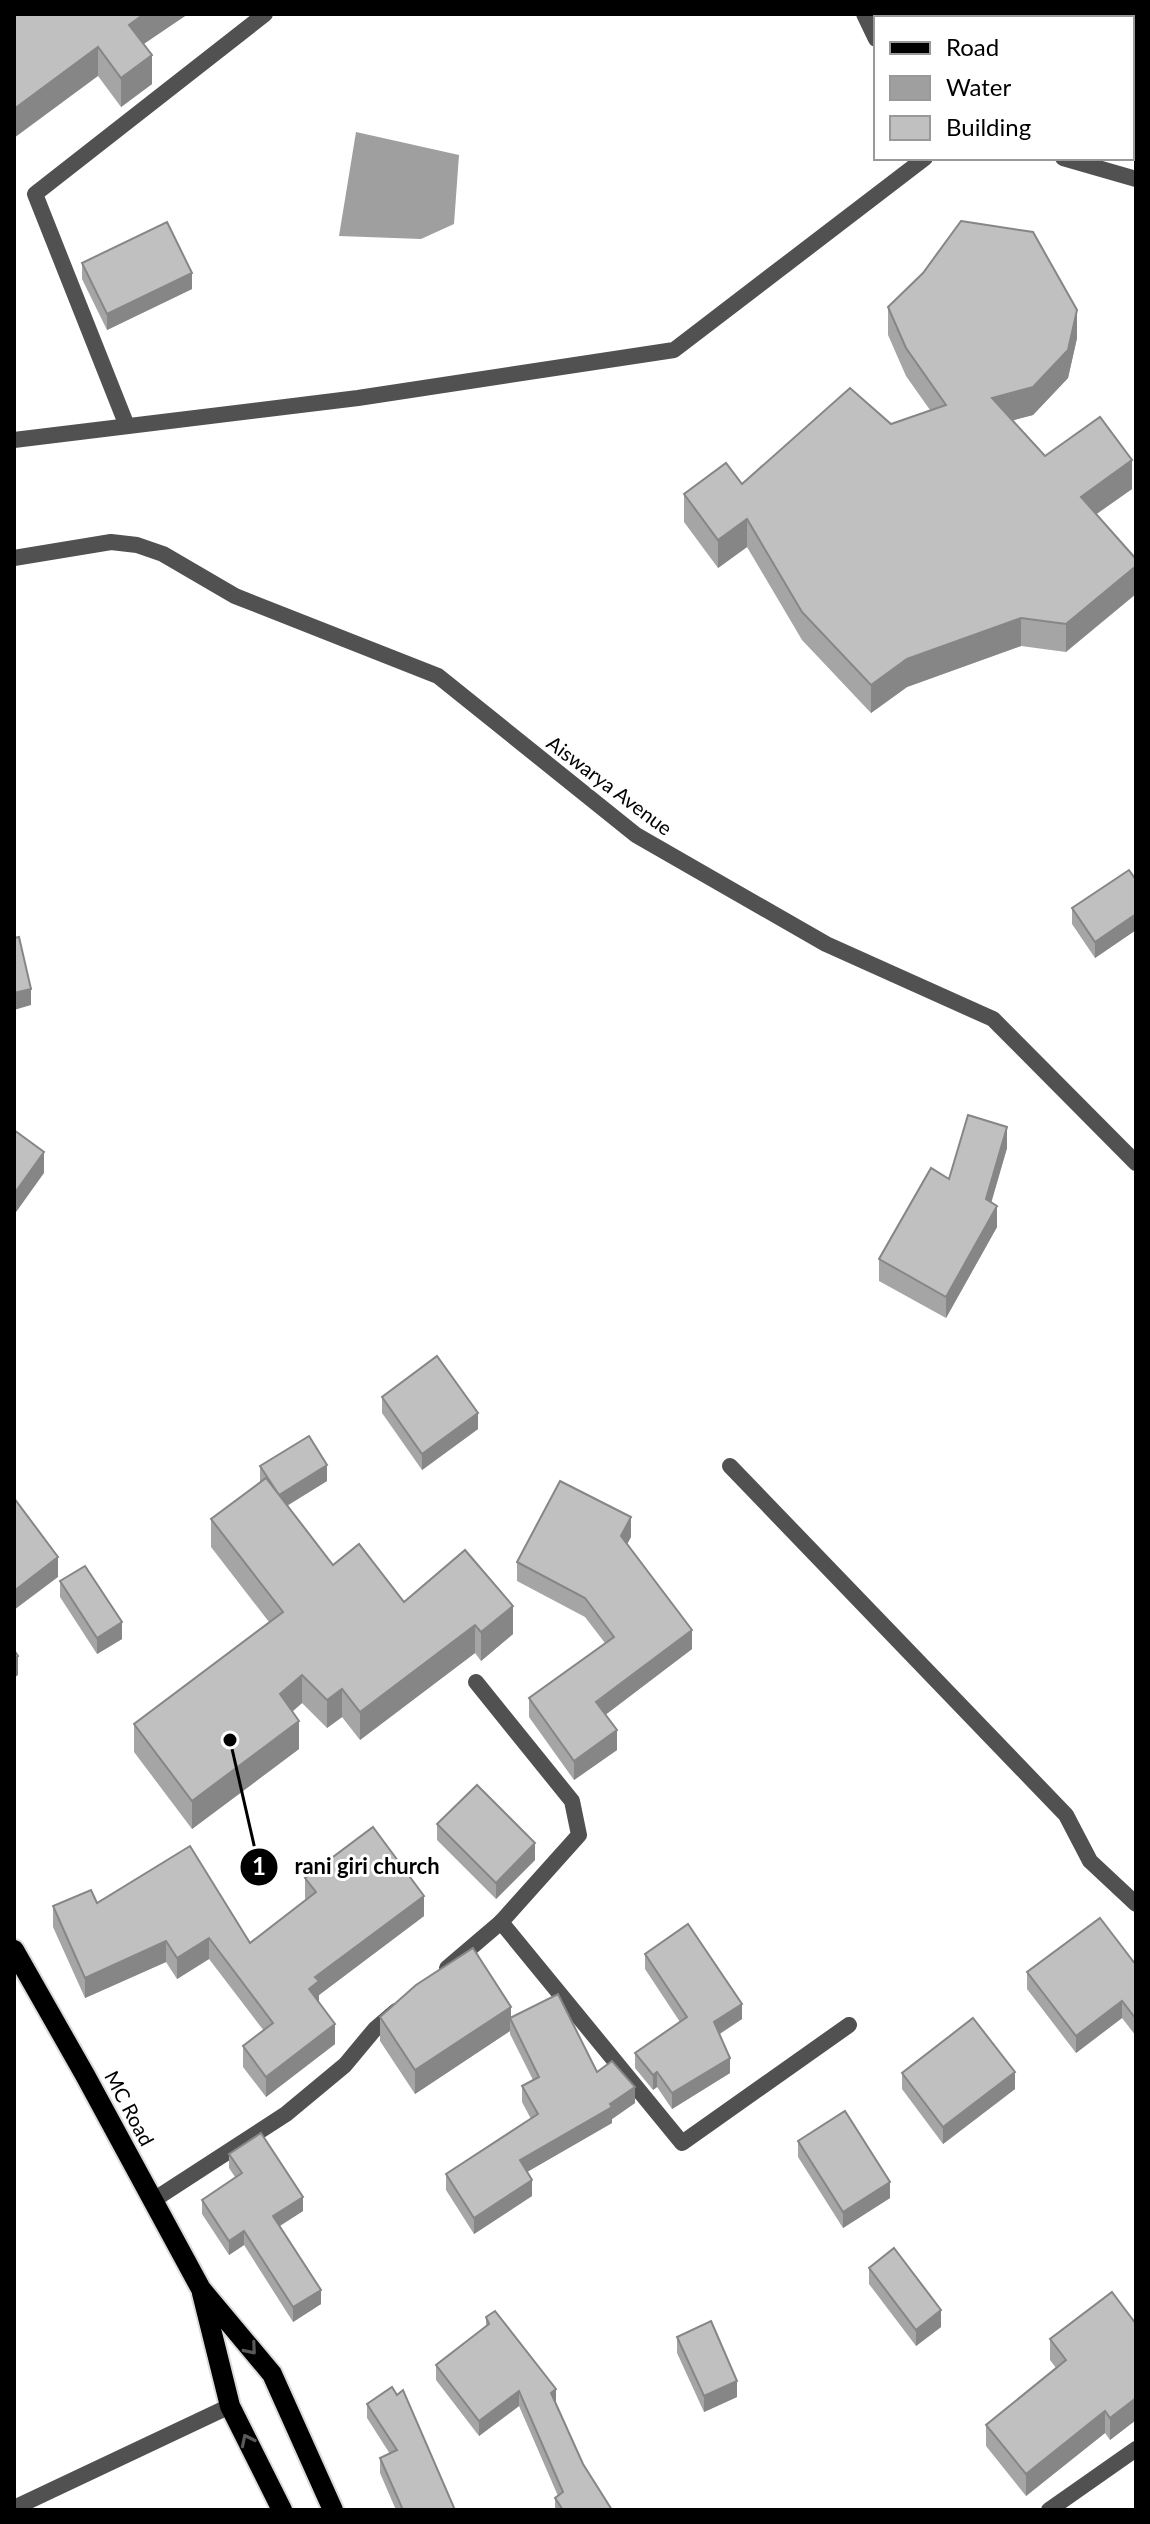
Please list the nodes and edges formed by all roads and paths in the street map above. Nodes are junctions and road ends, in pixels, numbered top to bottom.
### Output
1 (265, 14) edge
2 (864, 14) edge
3 (874, 35) edge
4 (922, 160) edge
5 (1070, 160) edge
6 (1136, 179) edge
7 (127, 426) junction
8 (14, 440) edge
9 (14, 558) edge
10 (1136, 1163) edge
11 (730, 1466) dead end
12 (476, 1682) dead end
13 (1136, 1904) edge
14 (501, 1922) junction
15 (14, 1950) edge
16 (432, 1980) edge
17 (409, 2000) edge
18 (849, 2025) dead end
19 (152, 2201) junction
20 (201, 2289) junction
21 (230, 2406) junction
22 (1136, 2449) edge
23 (14, 2508) edge
24 (282, 2510) edge
25 (333, 2510) edge
26 (1049, 2510) edge

1 - 7 street
2 - 3 street
4 - 7 street
5 - 6 street
7 - 8 street
9 - 10 street, Aiswarya Avenue
11 - 13 street
12 - 14 street
14 - 16 street
14 - 18 street
15 - 19 main road, MC Road
17 - 19 street
19 - 20 main road, MC Road
20 - 21 main road, MC Road
20 -> 25 main road, MC Road
21 - 23 street
24 -> 21 main road, MC Road
22 - 26 street

